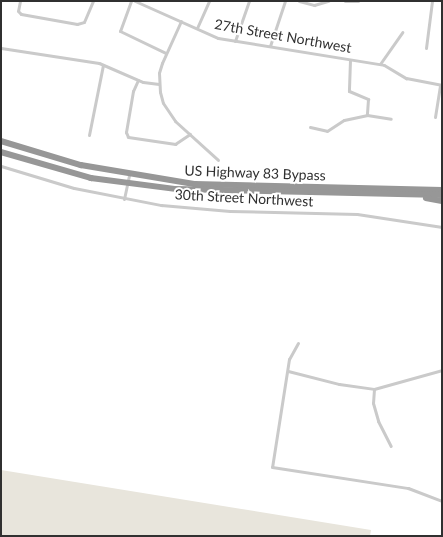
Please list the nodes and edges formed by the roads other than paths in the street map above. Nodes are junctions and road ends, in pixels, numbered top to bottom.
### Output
1 (20, 1) edge
2 (93, 1) edge
3 (131, 1) edge
4 (135, 1) edge
5 (209, 1) edge
6 (249, 1) edge
7 (285, 1) edge
8 (299, 1) edge
9 (328, 1) edge
10 (345, 1) edge
11 (358, 1) edge
12 (432, 1) edge
13 (181, 21) junction
14 (197, 28) junction
15 (402, 32) dead end
16 (235, 41) junction
17 (270, 46) junction
18 (1, 48) edge
19 (426, 48) dead end
20 (166, 53) junction
21 (350, 60) junction
22 (380, 64) junction
23 (103, 65) junction
24 (138, 80) junction
25 (159, 84) junction
26 (441, 85) edge
27 (367, 115) junction
28 (435, 117) dead end
29 (391, 119) dead end
30 (310, 127) dead end
31 (190, 134) junction
32 (89, 135) dead end
33 (1, 141) edge
34 (1, 152) edge
35 (218, 160) dead end
36 (1, 166) edge
37 (129, 175) junction
38 (128, 184) junction
39 (442, 189) edge
40 (398, 195) junction
41 (442, 195) edge
42 (124, 199) junction
43 (442, 201) edge
44 (442, 226) edge
45 (298, 343) dead end
46 (442, 370) edge
47 (288, 371) junction
48 (374, 389) junction
49 (391, 446) dead end
50 (442, 501) edge

1 - 2 street
3 - 20 street
4 - 13 street, 27th Street Northwest
5 - 14 street
6 - 16 street
7 - 17 street
8 - 9 street
10 - 11 street
12 - 19 street
13 - 14 street, 27th Street Northwest
13 - 20 street
14 - 16 street, 27th Street Northwest
15 - 22 street
16 - 17 street, 27th Street Northwest
17 - 21 street, 27th Street Northwest
18 - 23 street
20 - 25 street
21 - 22 street, 27th Street Northwest
21 - 27 street
22 - 26 street, 27th Street Northwest
23 - 24 street
23 - 32 street
24 - 25 street
24 - 31 street
25 - 31 street
26 - 28 street
27 - 29 street
27 - 30 street
31 - 35 street
33 - 37 highway, US Highway 83 Bypass
34 - 38 highway, US Highway 83 Bypass
36 - 42 street, 30th Street Northwest
37 - 38 street
37 - 39 highway, US Highway 83 Bypass
38 - 40 highway, US Highway 83 Bypass
38 - 42 street
40 - 41 highway, US Highway 83 Bypass
40 - 43 highway
42 - 44 street, 30th Street Northwest
45 - 47 street
46 - 48 street
47 - 48 street
47 - 50 street
48 - 49 street

